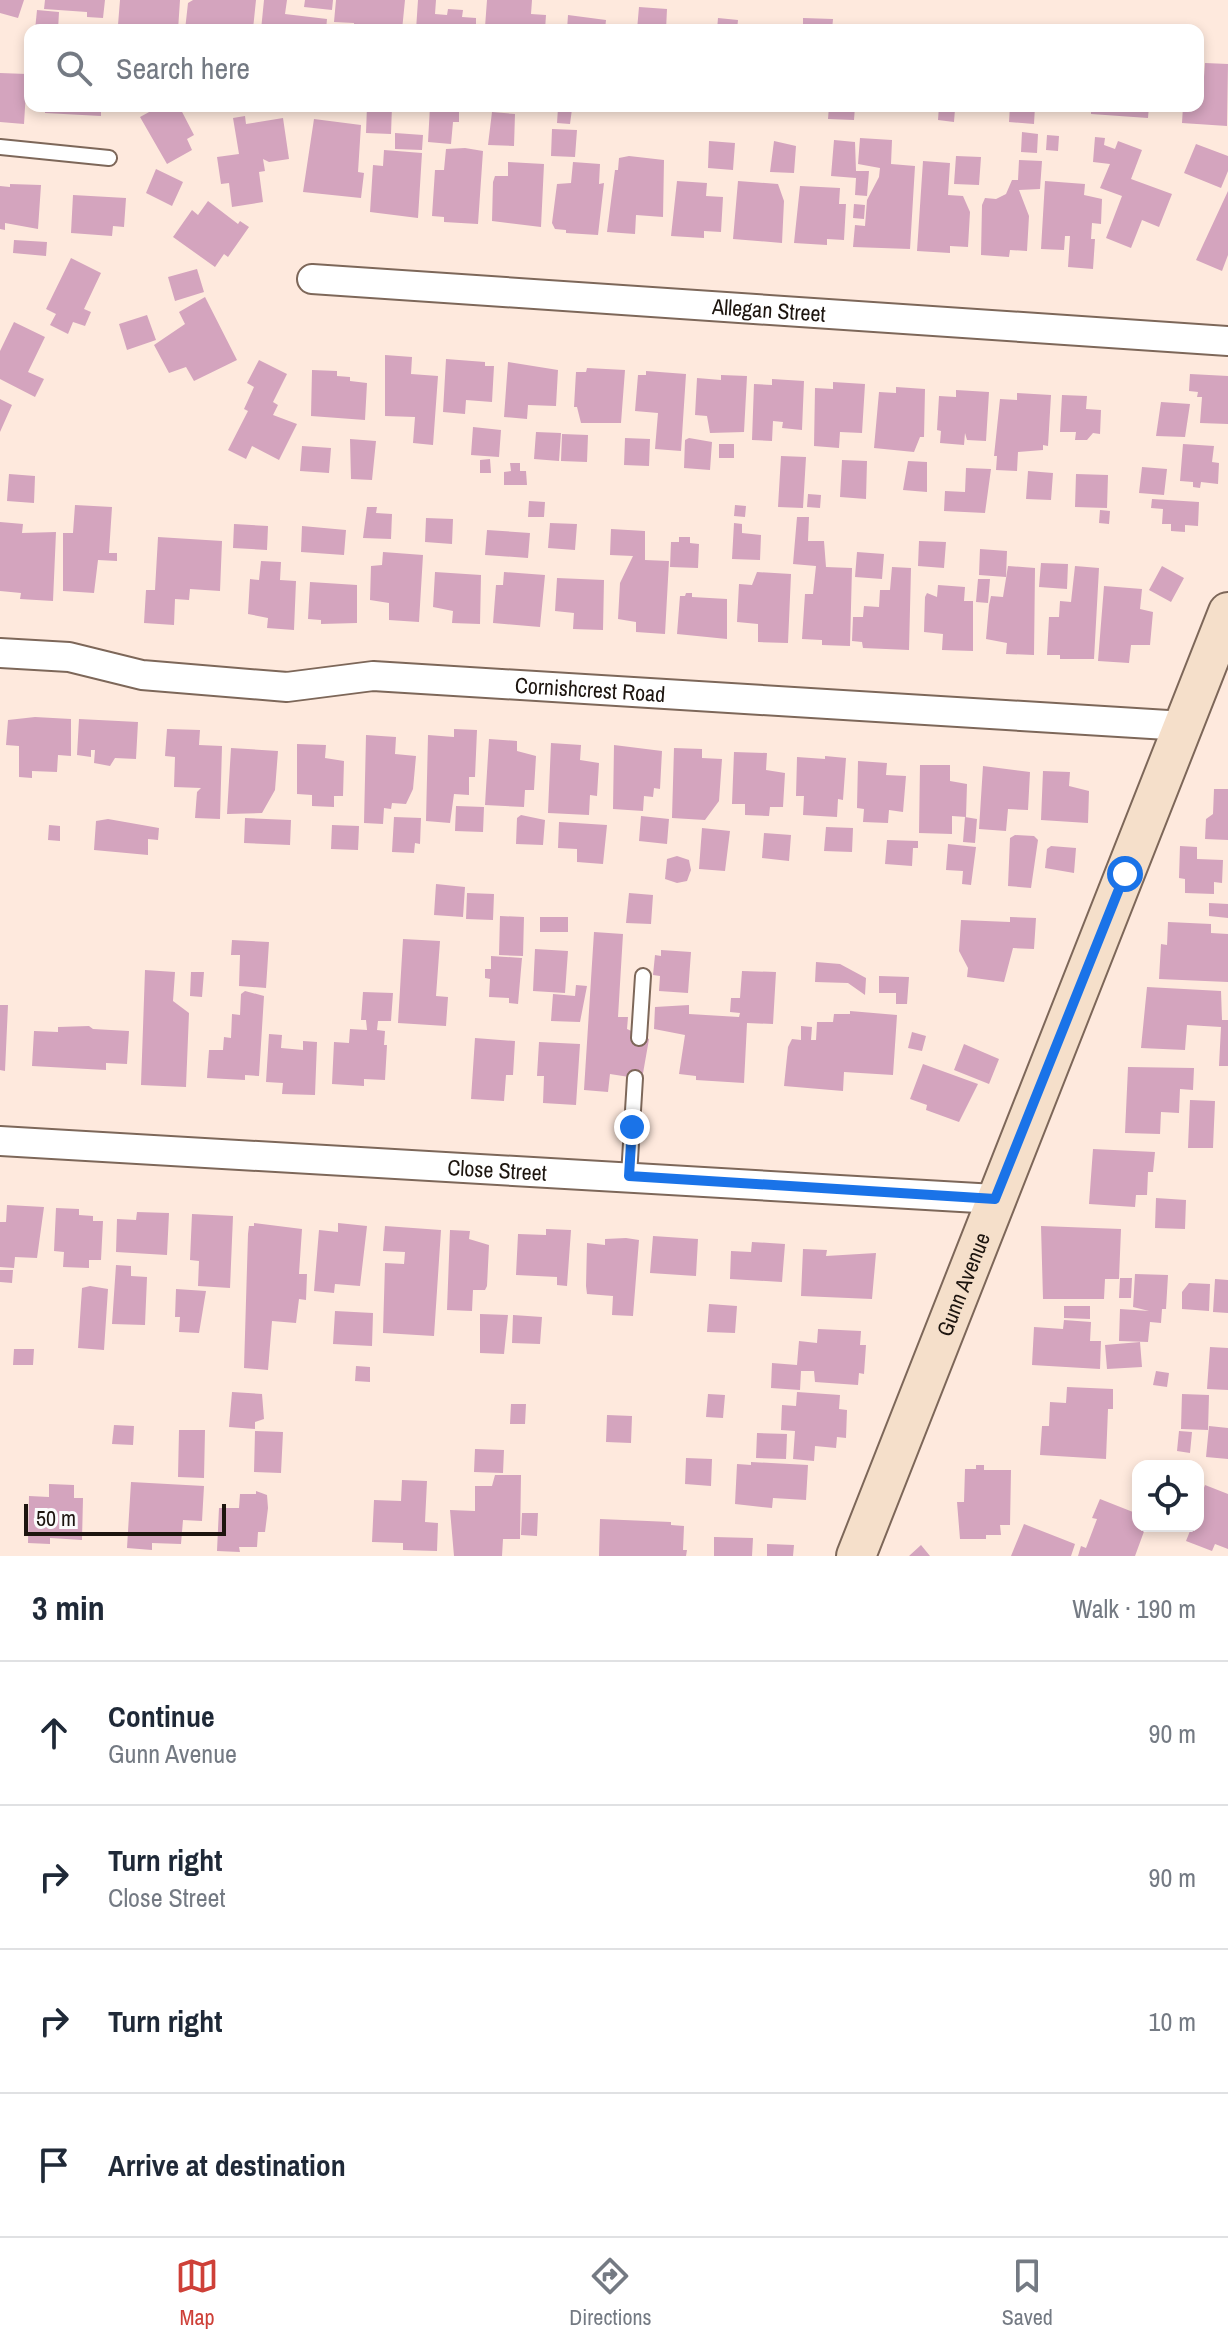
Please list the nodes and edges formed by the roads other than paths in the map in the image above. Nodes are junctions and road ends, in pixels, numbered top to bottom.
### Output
1 (0, 147) edge
2 (109, 158) dead end
3 (312, 279) dead end
4 (1228, 341) edge
5 (1228, 612) edge
6 (0, 653) edge
7 (1184, 726) junction
8 (643, 976) dead end
9 (639, 1038) dead end
10 (635, 1078) dead end
11 (0, 1141) edge
12 (629, 1176) junction
13 (995, 1199) junction
14 (856, 1556) edge

1 - 2 lane
3 - 4 street, Allegan Street
5 - 7 street, Gunn Avenue
6 - 7 street, Cornishcrest Road
7 - 13 street, Gunn Avenue
8 - 9 lane
10 - 12 lane
11 - 12 street, Close Street
12 - 13 street, Close Street
13 - 14 street, Gunn Avenue

